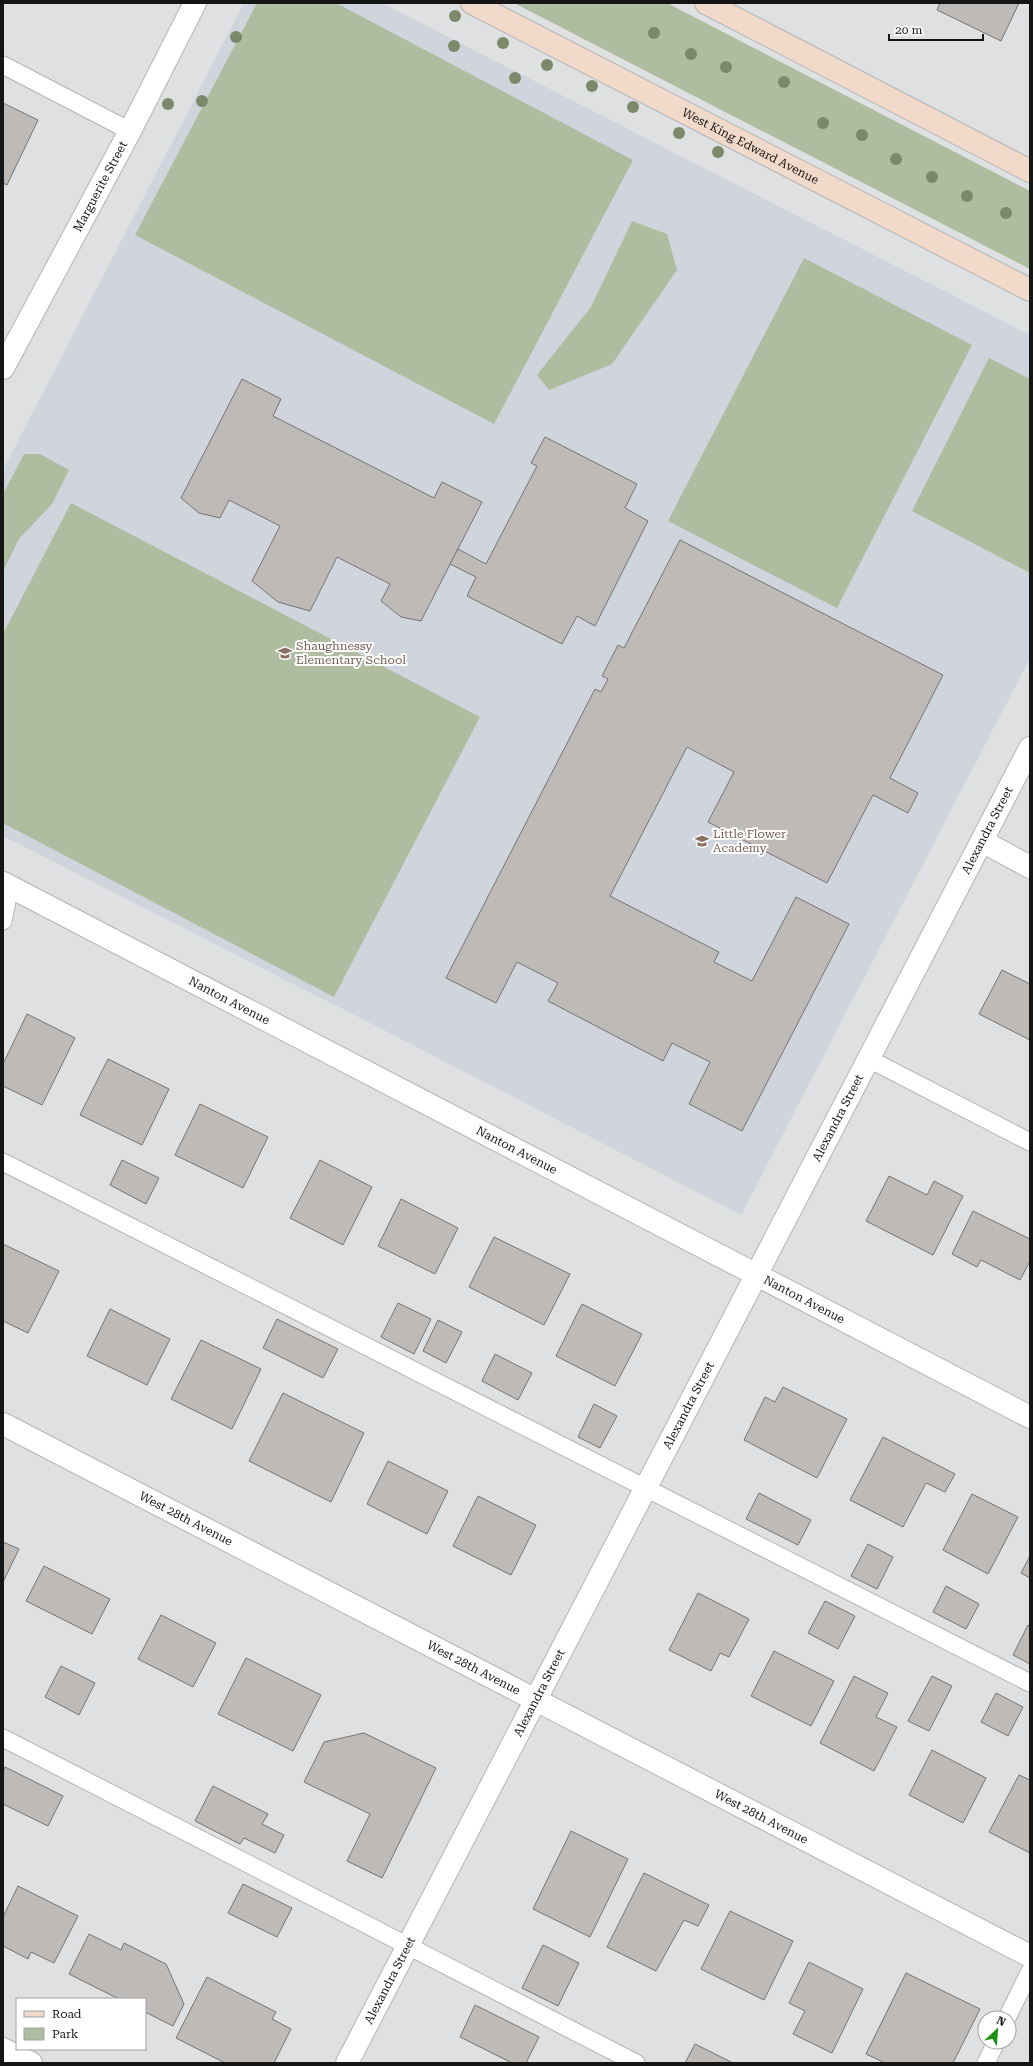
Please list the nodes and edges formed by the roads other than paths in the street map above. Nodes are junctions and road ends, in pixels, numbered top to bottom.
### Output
1 (194, 3) edge
2 (472, 3) edge
3 (706, 3) edge
4 (3, 65) edge
5 (130, 131) junction
6 (1030, 171) edge
7 (1030, 290) edge
8 (3, 368) edge
9 (1030, 748) edge
10 (982, 841) junction
11 (1030, 867) edge
12 (6, 885) edge
13 (3, 921) edge
14 (869, 1059) junction
15 (1030, 1142) edge
16 (3, 1162) edge
17 (757, 1275) junction
18 (1030, 1417) edge
19 (3, 1424) edge
20 (646, 1487) junction
21 (1030, 1683) edge
22 (536, 1699) junction
23 (3, 1738) edge
24 (408, 1946) junction
25 (1030, 1956) edge
26 (1030, 1971) edge
27 (1011, 2010) edge
28 (3, 2049) edge
29 (992, 2050) edge
30 (31, 2063) edge
31 (347, 2063) edge
32 (636, 2063) edge
33 (986, 2063) edge

1 - 5 street, Marguerite Street
2 - 7 main road, West King Edward Avenue
3 - 6 main road
4 - 5 lane
5 - 8 street, Marguerite Street
9 - 10 street, Alexandra Street
10 - 11 street
10 - 14 street, Alexandra Street
12 - 13 lane
12 - 17 street, Nanton Avenue
14 - 15 lane
14 - 17 street, Alexandra Street
16 - 20 lane
17 - 18 street, Nanton Avenue
17 - 20 street, Alexandra Street
19 - 22 street, West 28th Avenue
20 - 21 lane
20 - 22 street, Alexandra Street
22 - 24 street, Alexandra Street
22 - 25 street, West 28th Avenue
23 - 24 lane
24 - 31 street, Alexandra Street
24 - 32 lane
26 - 27 lane
28 - 30 street
29 - 33 lane

